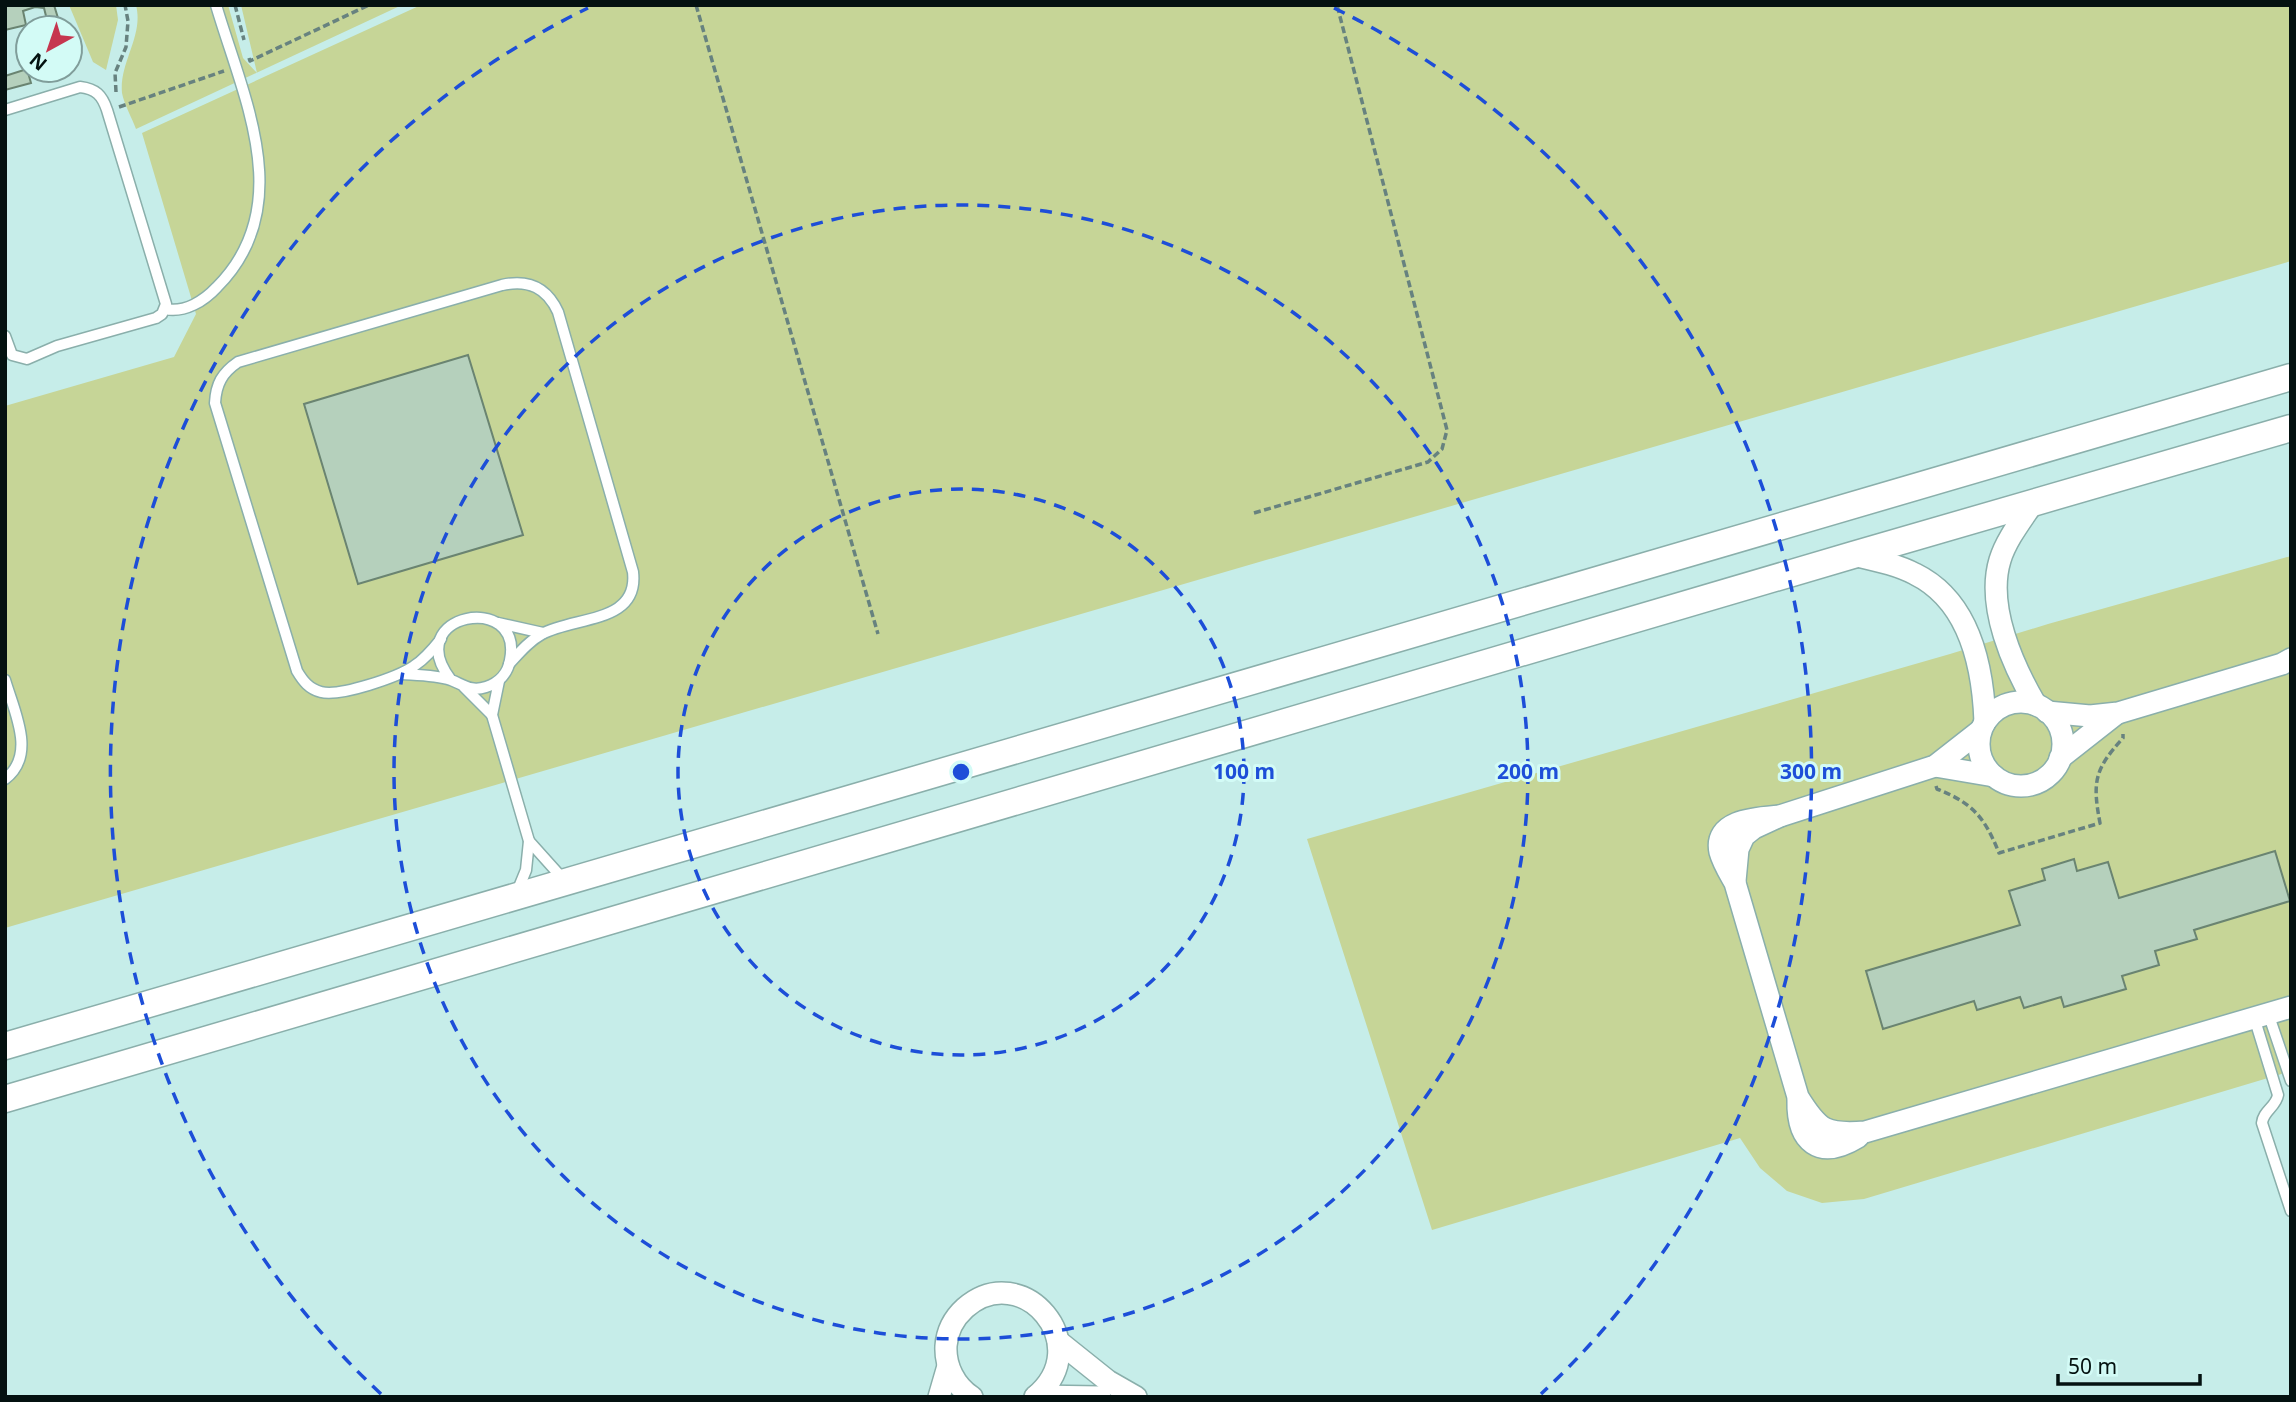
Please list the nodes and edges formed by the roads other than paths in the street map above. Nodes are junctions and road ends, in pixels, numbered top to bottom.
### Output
1 (216, 5) edge
2 (5, 110) edge
3 (165, 309) junction
4 (5, 336) edge
5 (7, 348) edge
6 (2291, 377) edge
7 (2291, 428) edge
8 (2033, 503) junction
9 (1853, 555) junction
10 (495, 622) junction
11 (543, 633) junction
12 (441, 639) junction
13 (2288, 662) edge
14 (509, 664) junction
15 (401, 674) junction
16 (5, 680) edge
17 (451, 680) junction
18 (499, 681) junction
19 (463, 687) junction
20 (2042, 708) junction
21 (2120, 713) junction
22 (492, 715) junction
23 (1983, 726) junction
24 (2060, 758) junction
25 (1932, 767) junction
26 (1994, 776) junction
27 (5, 779) edge
28 (528, 841) junction
29 (565, 881) junction
30 (514, 897) junction
31 (2291, 1007) edge
32 (2261, 1015) junction
33 (5, 1046) edge
34 (2291, 1082) edge
35 (5, 1099) edge
36 (2291, 1211) edge
37 (1058, 1341) junction
38 (948, 1366) junction
39 (1035, 1396) edge
40 (939, 1397) edge
41 (972, 1397) edge
42 (1100, 1397) edge
43 (1136, 1397) edge

1 - 3 lane
2 - 3 lane
3 - 5 lane
4 - 5 lane
6 - 29 street
7 - 8 street
8 - 9 street
8 - 20 street
9 - 23 street
9 - 35 street
10 - 11 lane
10 - 12 lane
10 - 14 lane
11 - 14 lane
11 - 15 lane
12 - 15 lane
12 - 17 lane
13 - 21 street
14 - 18 lane
15 - 17 lane
16 - 27 lane
17 - 19 lane
18 - 19 lane
18 - 22 lane
19 - 22 lane
20 - 21 street
20 - 23 street
20 - 24 street
21 - 24 street
22 - 28 lane
23 - 25 street
23 - 26 street
24 - 26 street
25 - 26 street
25 - 32 street
28 - 29 lane
28 - 30 lane
29 - 30 street
30 - 33 street
31 - 32 street
32 - 34 lane
32 - 36 lane
37 - 38 street
37 - 39 street
37 - 43 street
38 - 40 street
38 - 41 street
39 - 42 street

